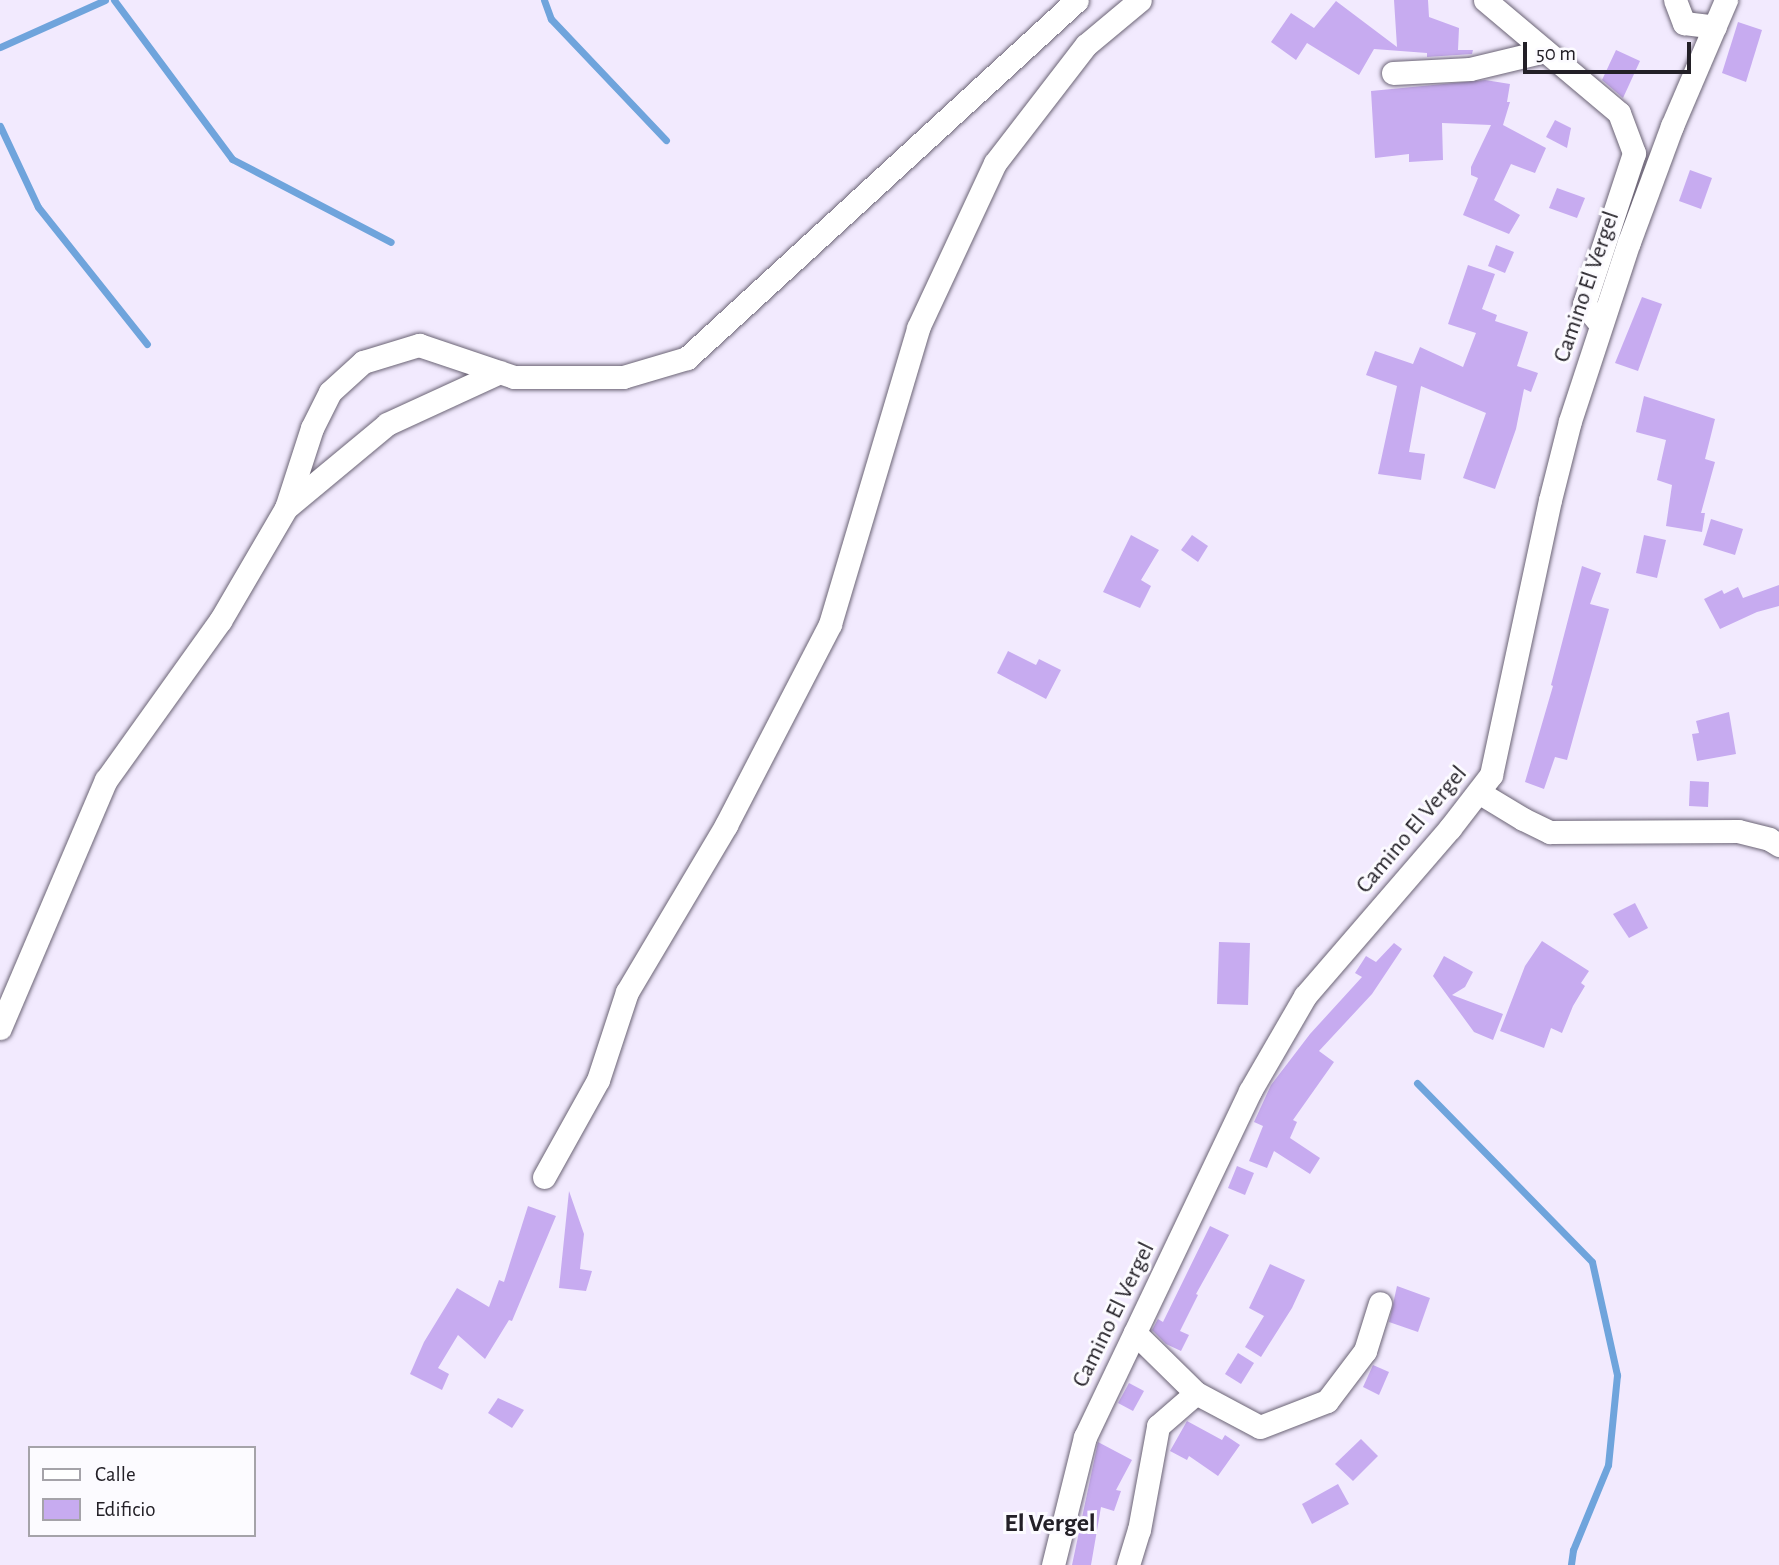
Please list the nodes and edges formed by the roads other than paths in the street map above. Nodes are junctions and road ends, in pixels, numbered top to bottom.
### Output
1 (1077, 0) edge
2 (1140, 0) edge
3 (1485, 0) edge
4 (1675, 0) edge
5 (1727, 0) edge
6 (1715, 27) junction
7 (1545, 51) junction
8 (1393, 73) dead end
9 (1600, 324) junction
10 (500, 372) junction
11 (286, 508) junction
12 (1480, 793) junction
13 (1779, 845) edge
14 (0, 1028) edge
15 (544, 1177) dead end
16 (1381, 1303) dead end
17 (1135, 1332) junction
18 (1195, 1393) junction
19 (1052, 1565) edge
20 (1128, 1565) edge

1 - 10 street
2 - 15 street
3 - 7 street
4 - 6 street
5 - 6 street, Camino El Vergel
6 - 9 street, Camino El Vergel
7 - 8 street
7 - 9 street
9 - 12 street, Camino El Vergel
10 - 11 street
10 - 11 street
11 - 14 street
12 - 13 street
12 - 17 street, Camino El Vergel
16 - 18 street
17 - 18 street
17 - 19 street, Camino El Vergel
18 - 20 street

